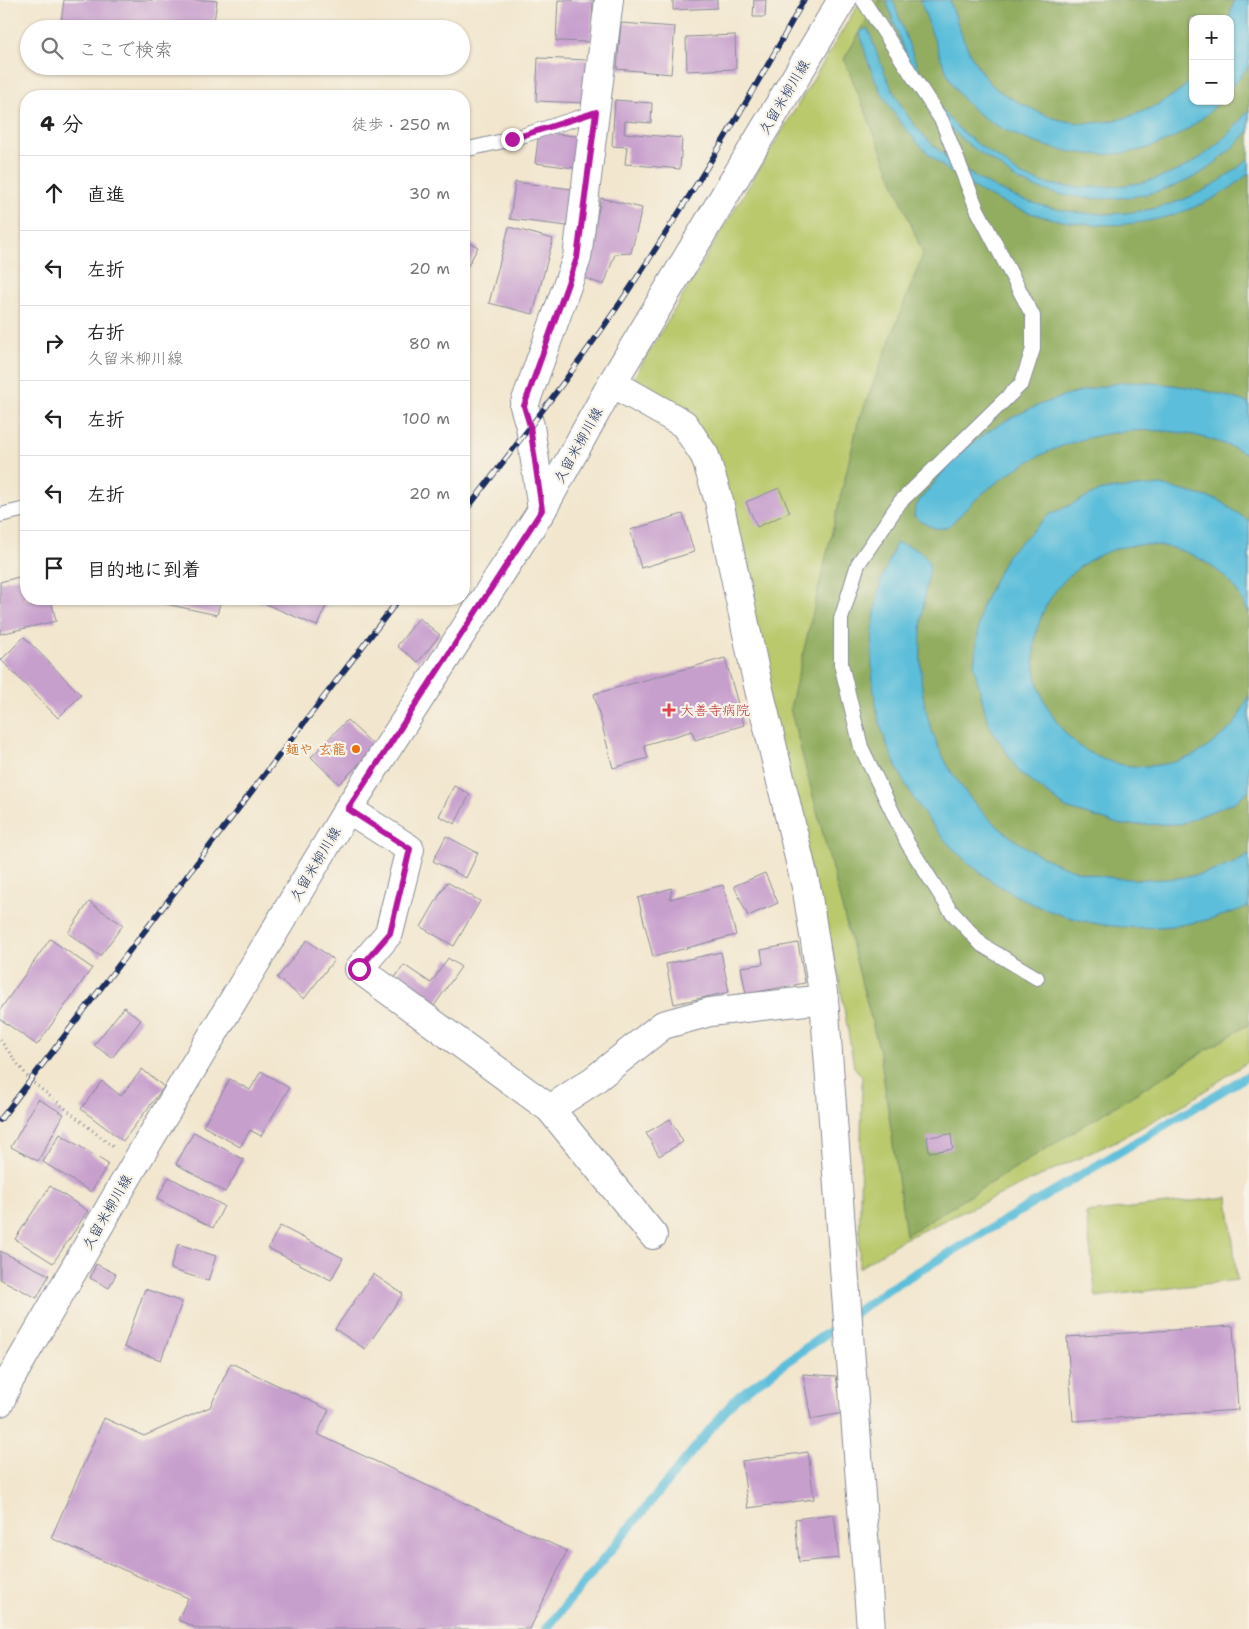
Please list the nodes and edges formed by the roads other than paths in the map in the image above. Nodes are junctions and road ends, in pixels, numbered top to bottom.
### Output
1 (609, 0) edge
2 (842, 0) edge
3 (863, 0) edge
4 (596, 112) junction
5 (470, 149) edge
6 (612, 383) junction
7 (20, 510) edge
8 (542, 510) junction
9 (0, 515) edge
10 (348, 809) junction
11 (1037, 978) dead end
12 (824, 999) junction
13 (550, 1109) junction
14 (653, 1235) dead end
15 (0, 1402) edge
16 (871, 1629) edge

1 - 4 street
2 - 6 street, 久留米柳川線
3 - 11 lane
4 - 5 lane
4 - 8 street
6 - 8 street, 久留米柳川線
6 - 12 street
7 - 9 lane
8 - 10 street, 久留米柳川線
10 - 13 street
10 - 15 street, 久留米柳川線
12 - 13 street
12 - 16 street
13 - 14 street

